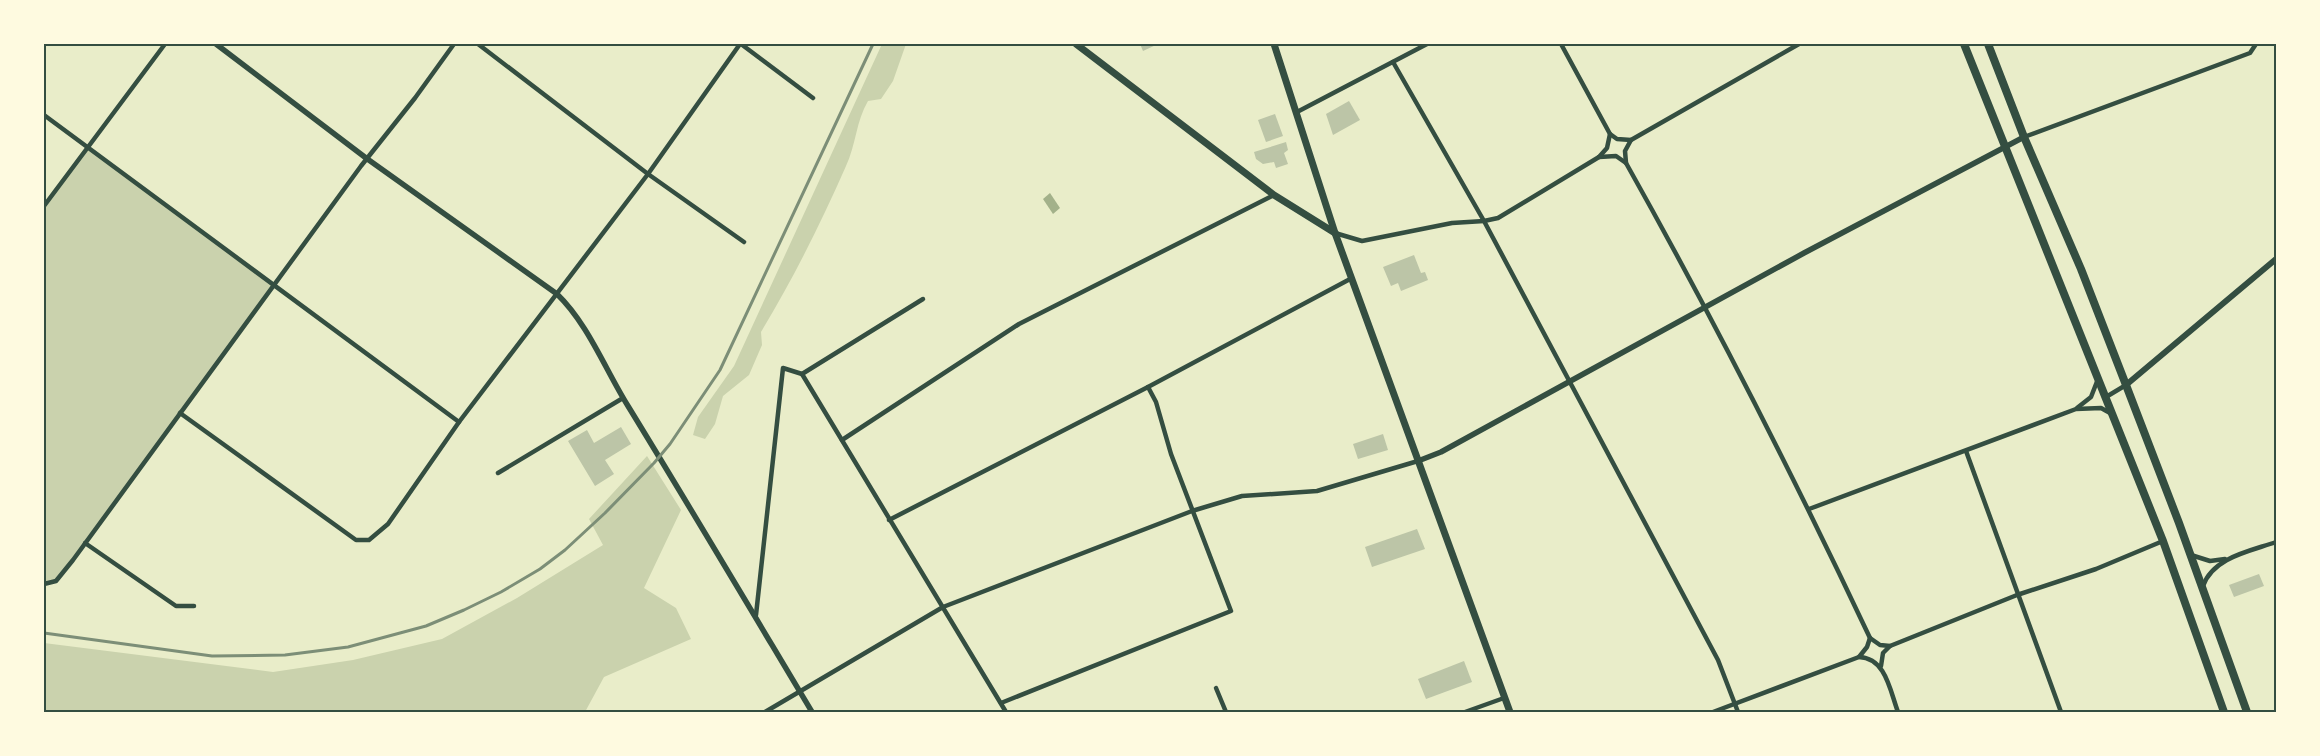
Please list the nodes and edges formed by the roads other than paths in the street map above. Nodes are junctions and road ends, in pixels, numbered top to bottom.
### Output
1 (165, 44) edge
2 (216, 44) edge
3 (454, 44) edge
4 (478, 44) edge
5 (741, 44) edge
6 (1076, 44) edge
7 (1274, 44) edge
8 (1427, 44) edge
9 (1561, 44) edge
10 (1799, 44) edge
11 (1964, 44) edge
12 (1988, 44) edge
13 (2256, 44) edge
14 (1393, 62) junction
15 (814, 98) dead end
16 (1297, 112) junction
17 (44, 115) edge
18 (1610, 134) junction
19 (2024, 137) junction
20 (1630, 140) junction
21 (2004, 146) junction
22 (88, 148) junction
23 (1599, 157) junction
24 (366, 158) junction
25 (1626, 163) junction
26 (648, 174) junction
27 (1274, 195) junction
28 (44, 206) edge
29 (1484, 221) junction
30 (1335, 233) junction
31 (744, 242) dead end
32 (2276, 259) edge
33 (1352, 278) junction
34 (273, 285) junction
35 (558, 294) junction
36 (923, 299) dead end
37 (1706, 307) junction
38 (802, 374) junction
39 (2098, 378) junction
40 (1570, 382) junction
41 (2126, 384) junction
42 (1148, 387) junction
43 (2106, 397) junction
44 (623, 398) junction
45 (2076, 409) junction
46 (180, 413) junction
47 (2114, 416) junction
48 (459, 422) junction
49 (842, 440) junction
50 (1966, 451) junction
51 (1418, 461) junction
52 (498, 474) dead end
53 (1809, 509) junction
54 (1192, 511) junction
55 (889, 520) junction
56 (2163, 541) junction
57 (2276, 542) edge
58 (85, 543) junction
59 (2191, 555) junction
60 (2232, 558) junction
61 (44, 584) edge
62 (2203, 587) junction
63 (2017, 595) junction
64 (194, 606) dead end
65 (942, 607) junction
66 (756, 615) junction
67 (1870, 638) junction
68 (1890, 646) junction
69 (1859, 657) junction
70 (1881, 666) junction
71 (1216, 688) dead end
72 (800, 691) junction
73 (1504, 698) junction
74 (1001, 703) junction
75 (1735, 704) junction
76 (765, 712) edge
77 (812, 712) edge
78 (1006, 712) edge
79 (1226, 712) edge
80 (1465, 712) edge
81 (1510, 712) edge
82 (1713, 712) edge
83 (1738, 712) edge
84 (1898, 712) edge
85 (2062, 712) edge
86 (2224, 712) edge
87 (2248, 712) edge

1 - 22 street
2 - 24 street
3 - 24 street
4 - 26 street
5 - 15 street
5 - 26 street
6 - 27 main road
7 - 16 main road
8 - 14 street
9 - 18 street
10 - 20 street
11 - 21 highway
12 - 19 highway
13 - 19 street
14 - 16 street
14 - 29 street
16 - 30 main road
17 - 22 street
18 - 20 street
18 - 23 street
19 - 21 street
19 - 41 highway
20 - 25 street
21 - 37 street
21 - 39 highway
22 - 28 street
22 - 34 street
23 - 25 street
23 - 29 street
24 - 34 street
24 - 35 street
25 - 37 street
26 - 31 street
26 - 35 street
27 - 30 main road
27 - 49 street
29 - 30 street
29 - 40 street
30 - 33 main road
32 - 41 main road
33 - 42 street
33 - 51 main road
34 - 46 street
34 - 48 street
35 - 44 street
35 - 48 street
36 - 38 street
37 - 40 street
37 - 53 street
38 - 49 street
38 - 66 street
39 - 43 highway
39 - 45 street
40 - 51 street
40 - 75 street
41 - 43 street
41 - 59 highway
42 - 54 street
42 - 55 street
43 - 47 highway
44 - 52 street
44 - 66 street
45 - 47 street
45 - 50 street
46 - 48 street
46 - 58 street
47 - 56 highway
49 - 55 street
50 - 53 street
50 - 63 street
51 - 54 street
51 - 73 main road
53 - 67 street
54 - 65 street
54 - 74 street
55 - 65 street
56 - 63 street
56 - 86 highway
57 - 60 street
58 - 61 street
58 - 64 street
59 - 60 street
59 - 62 highway
60 - 62 street
62 - 87 highway
63 - 68 street
63 - 85 street
65 - 72 street
65 - 74 street
66 - 72 street
67 - 68 street
67 - 69 street
68 - 70 street
69 - 70 street
69 - 75 street
70 - 84 street
71 - 79 street
72 - 76 street
72 - 77 street
73 - 80 street
73 - 81 main road
74 - 78 street
75 - 82 street
75 - 83 street

